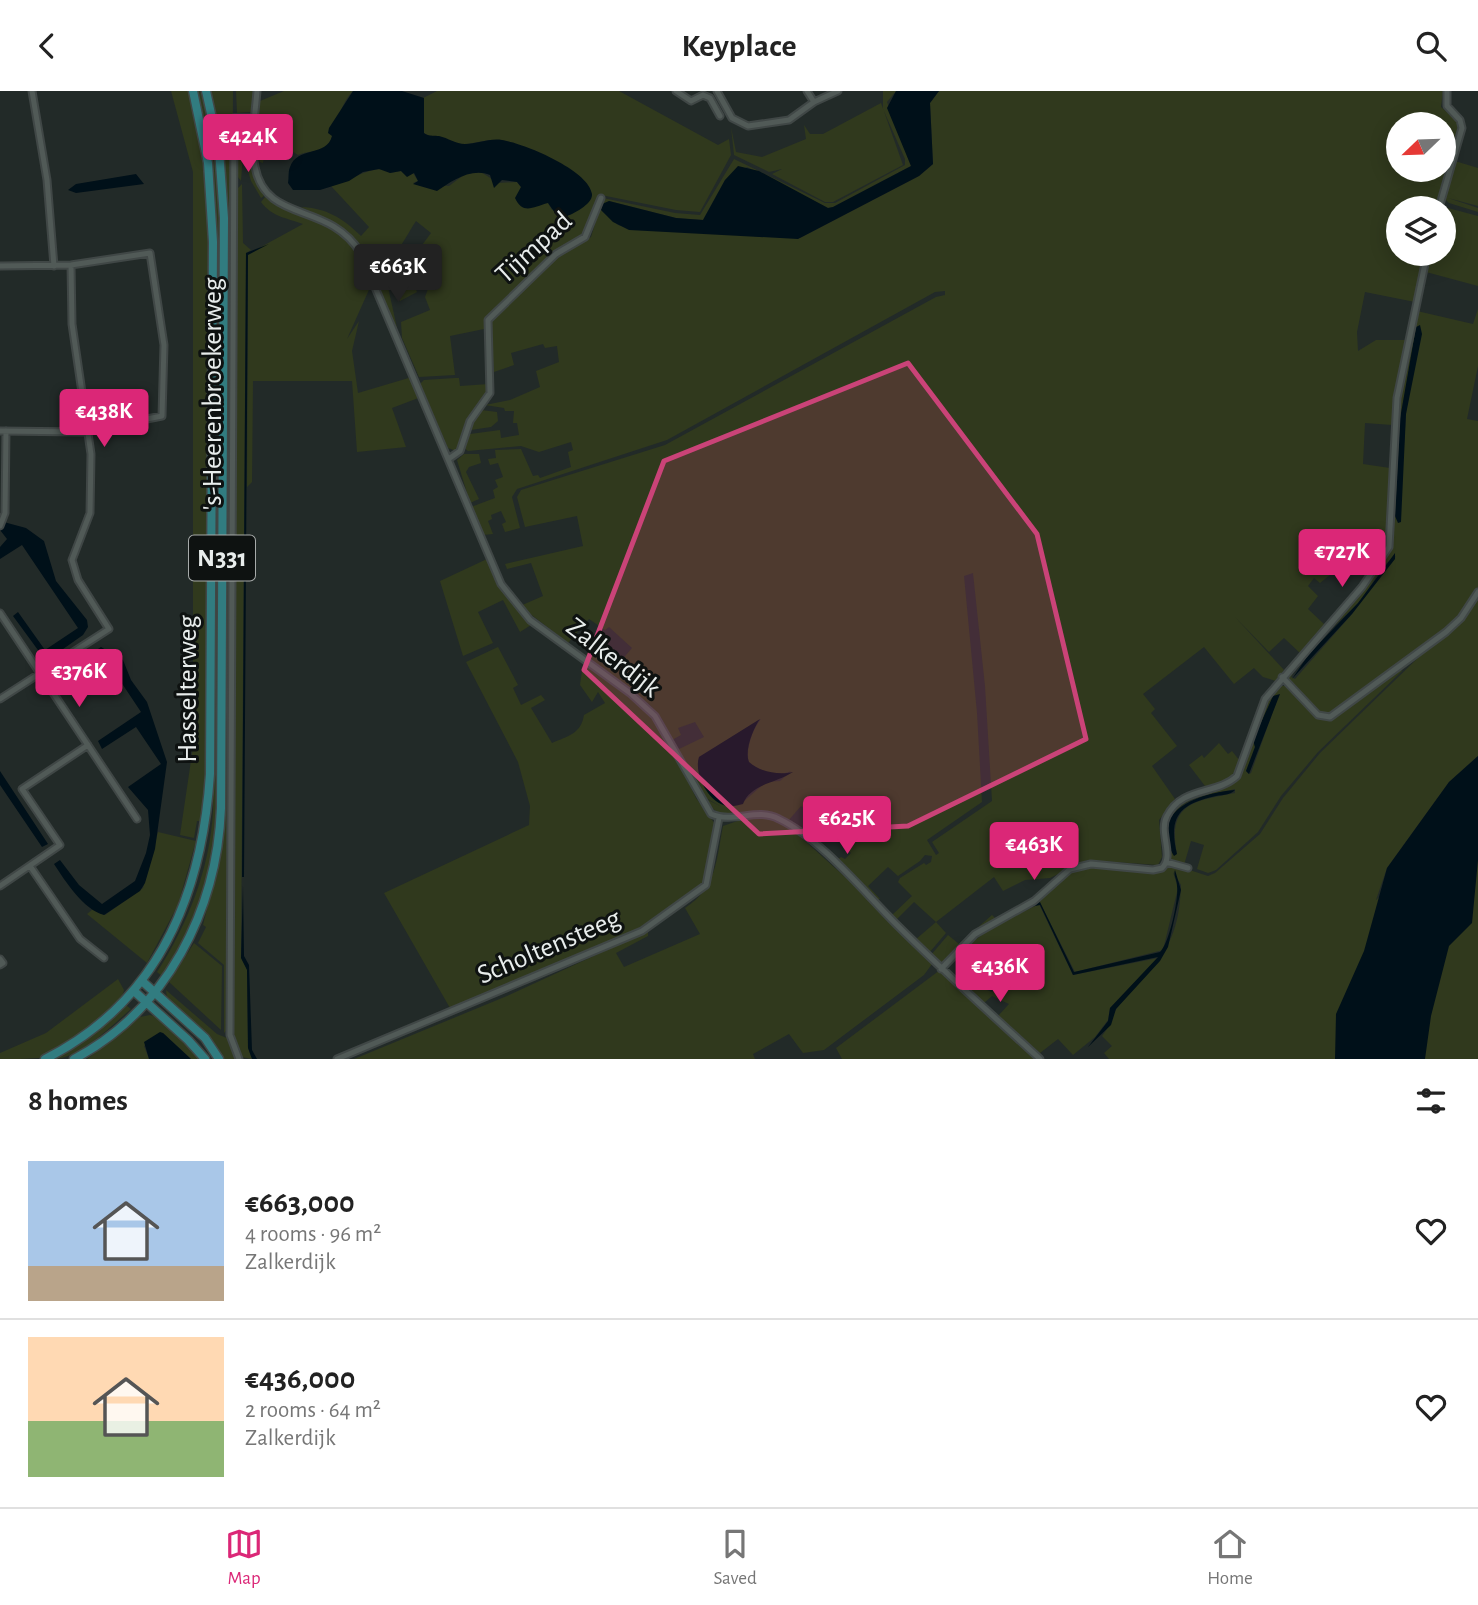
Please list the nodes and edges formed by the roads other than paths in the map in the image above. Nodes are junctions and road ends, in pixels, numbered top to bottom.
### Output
1 (193, 91) edge
2 (206, 91) edge
3 (257, 91) edge
4 (676, 91) edge
5 (717, 91) edge
6 (807, 91) edge
7 (838, 91) edge
8 (1447, 91) edge
9 (33, 93) edge
10 (814, 102) junction
11 (720, 116) dead end
12 (255, 118) junction
13 (1442, 196) edge
14 (601, 198) dead end
15 (71, 265) junction
16 (0, 266) edge
17 (54, 266) junction
18 (1424, 266) edge
19 (89, 429) junction
20 (3, 431) edge
21 (450, 458) junction
22 (1, 524) edge
23 (1478, 592) edge
24 (0, 613) edge
25 (40, 673) junction
26 (1282, 677) junction
27 (0, 699) edge
28 (88, 745) junction
29 (719, 818) junction
30 (137, 819) dead end
31 (1166, 862) junction
32 (30, 866) junction
33 (1188, 868) dead end
34 (0, 886) edge
35 (104, 958) dead end
36 (0, 959) edge
37 (0, 965) edge
38 (941, 969) junction
39 (142, 981) junction
40 (134, 991) junction
41 (154, 992) junction
42 (145, 1002) junction
43 (45, 1059) edge
44 (74, 1059) edge
45 (205, 1059) edge
46 (219, 1059) edge
47 (239, 1059) edge
48 (337, 1059) edge
49 (1040, 1059) edge

1 - 39 main road, Hasselterweg / N331
2 - 41 main road, Hasselterweg / N331
3 - 12 street, Zalkerdijk
4 - 11 street
5 - 10 street
6 - 10 street
7 - 10 street
8 - 13 street
9 - 17 street
12 - 21 street, Zalkerdijk
12 - 47 street, 's-Heerenbroekerweg
14 - 21 street, Tijmpad
15 - 17 street
15 - 19 street
15 - 19 street
16 - 17 street
18 - 26 street
19 - 20 street
19 - 25 street
20 - 22 street
21 - 29 street, Zalkerdijk
23 - 26 street
24 - 25 street
25 - 27 street
25 - 28 street
26 - 31 street
28 - 30 street
28 - 32 street
29 - 38 street
29 - 48 street, Scholtensteeg
31 - 33 street
31 - 38 street
32 - 34 street
32 - 35 street
36 - 37 street
38 - 49 street
39 - 40 main road, Hasselterweg / N331
39 - 41 main road
40 - 42 main road
40 - 43 main road, Hasselterweg / N331
41 - 42 main road, Hasselterweg / N331
41 - 46 main road
42 - 44 main road, Hasselterweg / N331
42 - 45 main road

